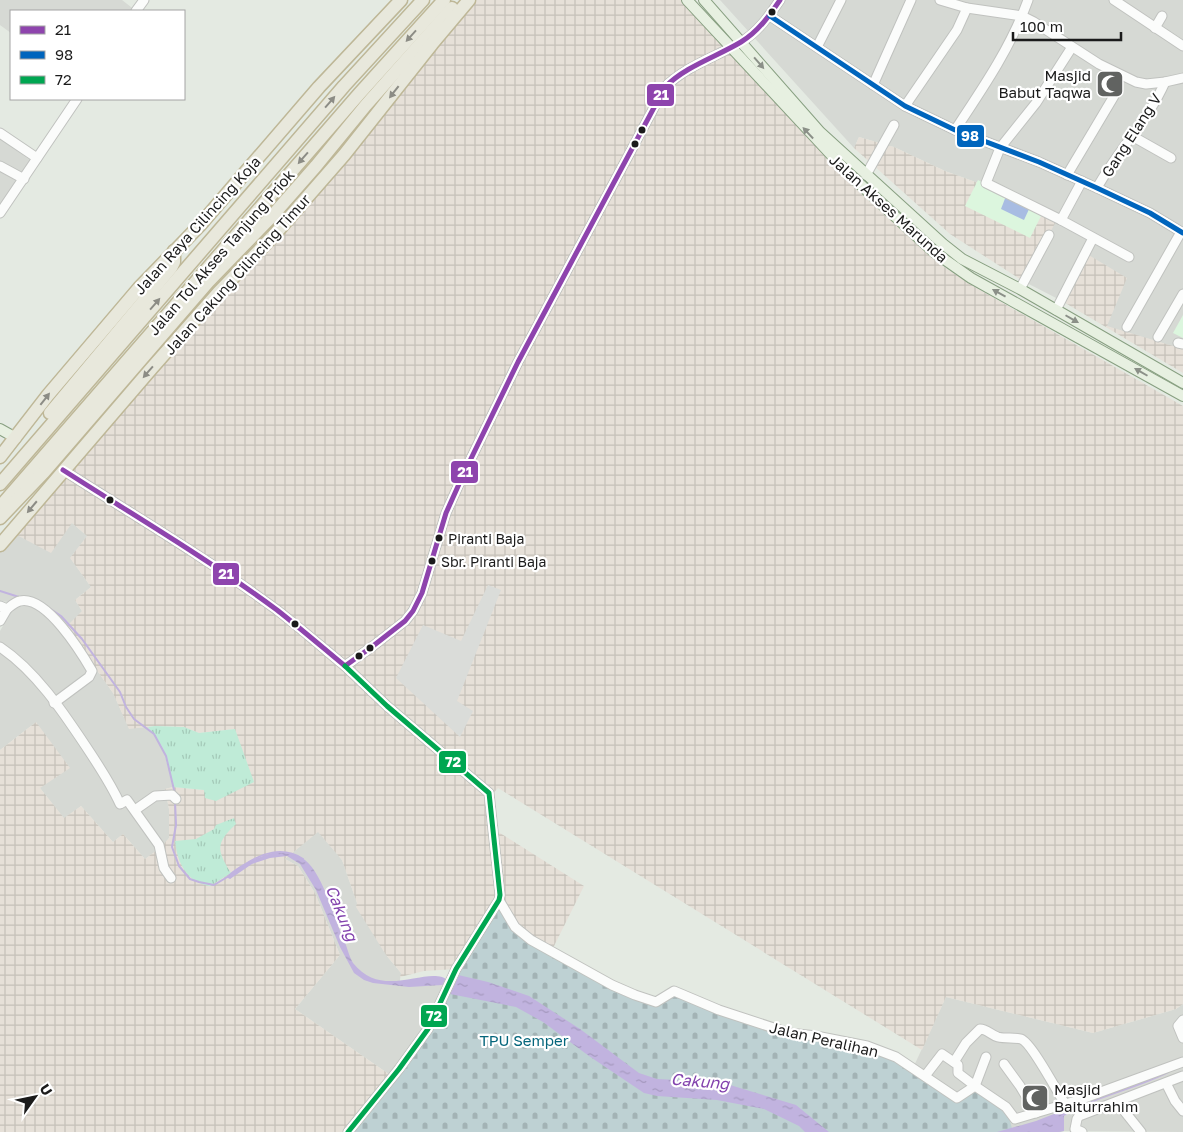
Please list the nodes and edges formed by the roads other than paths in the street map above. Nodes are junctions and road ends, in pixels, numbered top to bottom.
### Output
1 (401, 0) edge
2 (423, 0) edge
3 (444, 0) edge
4 (460, 0) edge
5 (469, 0) edge
6 (687, 0) edge
7 (704, 0) edge
8 (841, 0) edge
9 (911, 0) edge
10 (940, 0) edge
11 (1028, 0) edge
12 (1114, 0) edge
13 (777, 1) edge
14 (967, 8) junction
15 (770, 16) junction
16 (1022, 16) junction
17 (1162, 16) dead end
18 (1155, 28) junction
19 (741, 42) junction
20 (1183, 46) edge
21 (817, 47) junction
22 (1072, 47) junction
23 (730, 48) junction
24 (1182, 76) edge
25 (1165, 82) junction
26 (873, 85) junction
27 (1114, 96) dead end
28 (77, 100) edge
29 (906, 106) junction
30 (894, 125) dead end
31 (955, 130) junction
32 (0, 133) edge
33 (1132, 136) junction
34 (1000, 148) junction
35 (37, 158) junction
36 (1172, 158) dead end
37 (0, 166) edge
38 (866, 175) junction
39 (1067, 175) junction
40 (24, 179) junction
41 (1082, 181) junction
42 (1097, 188) junction
43 (0, 212) edge
44 (1061, 220) junction
45 (1182, 232) edge
46 (1049, 235) dead end
47 (1093, 238) junction
48 (174, 251) junction
49 (1129, 257) dead end
50 (1020, 290) junction
51 (1183, 294) edge
52 (1056, 310) junction
53 (1127, 327) dead end
54 (1158, 336) dead end
55 (1183, 383) edge
56 (1183, 396) edge
57 (0, 429) edge
58 (16, 438) junction
59 (31, 447) junction
60 (0, 457) edge
61 (63, 470) junction
62 (0, 484) edge
63 (0, 506) edge
64 (0, 518) edge
65 (0, 545) edge
66 (4, 608) edge
67 (0, 621) edge
68 (0, 647) edge
69 (344, 666) junction
70 (54, 703) junction
71 (176, 799) dead end
72 (134, 810) junction
73 (172, 878) dead end
74 (498, 900) junction
75 (1183, 1020) edge
76 (1183, 1038) edge
77 (986, 1057) dead end
78 (954, 1062) junction
79 (1183, 1062) edge
80 (1004, 1064) dead end
81 (925, 1076) junction
82 (1183, 1076) edge
83 (1166, 1083) junction
84 (975, 1086) junction
85 (1102, 1100) junction
86 (1116, 1102) junction
87 (1066, 1104) junction
88 (1183, 1111) edge
89 (1036, 1113) junction
90 (348, 1132) edge
91 (1082, 1132) edge
92 (1141, 1132) edge

1 - 48 highway, Jalan Raya Cilincing Koja
59 -> 2 highway, Jalan Tol Akses Tanjung Priok
3 -> 63 highway, Jalan Tol Akses Tanjung Priok
4 - 64 highway
5 -> 61 highway, Jalan Cakung Cilincing Timur
6 - 23 main road, Jalan Akses Marunda
7 - 19 main road, Jalan Akses Marunda
8 - 21 street
9 - 26 street
10 - 14 street
11 - 16 street
12 - 18 street
13 - 15 street
14 - 16 street
14 - 29 street
15 - 19 street
15 - 21 street
16 - 22 street
16 - 31 street
17 - 18 street
18 - 20 street
19 - 23 street
19 -> 38 main road, Jalan Akses Marunda
21 - 26 street
22 - 25 street
22 - 34 street
56 -> 23 main road, Jalan Akses Marunda
23 - 69 street
24 - 25 street
25 - 33 street, Gang Elang V
26 - 29 street
27 - 39 street
28 - 35 street
29 - 31 street
30 - 38 street
31 - 34 street
32 - 35 street
33 - 36 street
33 - 42 street, Gang Elang V
34 - 39 street
34 - 44 street
35 - 40 street
37 - 40 street
38 - 50 main road, Jalan Akses Marunda
39 - 41 street
40 - 43 street
41 - 42 street
41 - 44 street
42 - 45 street
44 - 47 street
45 - 53 street
46 - 50 street
47 - 49 street
47 - 52 street
58 -> 48 highway, Jalan Raya Cilincing Koja
48 - 59 highway
50 - 52 main road, Jalan Akses Marunda
51 - 54 street
52 -> 55 main road, Jalan Akses Marunda
57 - 58 main road
58 - 60 highway, Jalan Raya Cilincing Koja
59 - 62 highway, Jalan Tol Akses Tanjung Priok
61 -> 65 highway, Jalan Cakung Cilincing Timur
61 - 69 street
66 - 67 street
66 - 70 street
68 - 70 street
69 - 74 street
70 - 72 street
71 - 72 street
72 - 73 street
74 - 81 street, Jalan Peralihan
74 - 90 street
75 - 76 street
77 - 84 street
78 - 81 street
78 - 84 street
78 - 87 street
79 - 85 street
80 - 89 street
81 - 84 street, Jalan Peralihan
82 - 83 street
83 - 86 street
83 - 88 street
84 - 89 street
85 - 86 street
85 - 87 street
85 - 91 street
86 - 92 street
87 - 89 street

